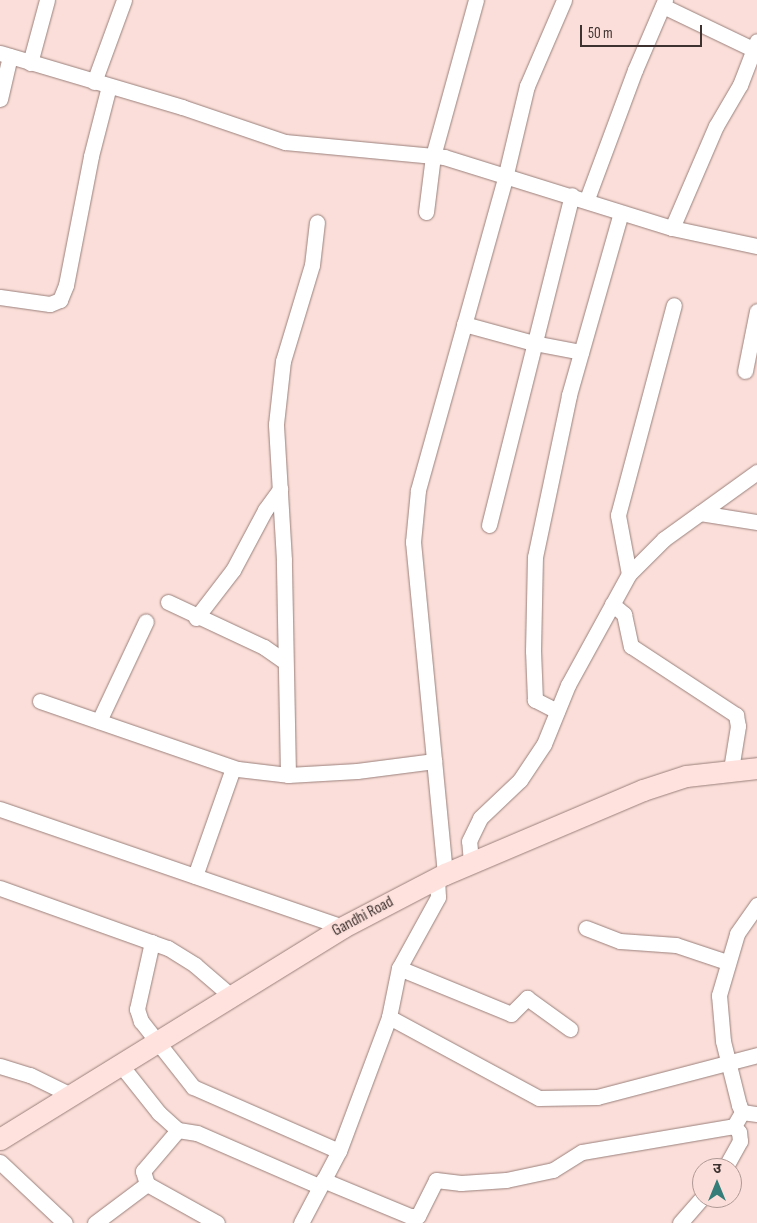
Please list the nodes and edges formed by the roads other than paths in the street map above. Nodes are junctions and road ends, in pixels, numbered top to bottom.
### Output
1 (47, 0) edge
2 (124, 0) edge
3 (476, 0) edge
4 (564, 0) edge
5 (664, 3) edge
6 (756, 47) edge
7 (5, 54) edge
8 (30, 63) junction
9 (94, 82) junction
10 (109, 86) junction
11 (0, 99) edge
12 (433, 156) junction
13 (505, 178) junction
14 (580, 197) junction
15 (426, 212) dead end
16 (621, 213) junction
17 (317, 222) dead end
18 (672, 228) junction
19 (757, 246) edge
20 (0, 298) edge
21 (674, 305) dead end
22 (757, 311) edge
23 (464, 324) junction
24 (534, 344) junction
25 (581, 352) junction
26 (745, 371) dead end
27 (757, 472) edge
28 (280, 489) junction
29 (700, 513) junction
30 (757, 522) edge
31 (489, 524) dead end
32 (629, 574) junction
33 (168, 602) dead end
34 (612, 604) junction
35 (196, 618) junction
36 (146, 621) dead end
37 (284, 661) junction
38 (40, 701) dead end
39 (557, 711) junction
40 (99, 721) junction
41 (434, 761) junction
42 (234, 768) junction
43 (757, 768) edge
44 (731, 769) junction
45 (288, 774) junction
46 (0, 809) edge
47 (471, 862) junction
48 (195, 876) junction
49 (441, 876) junction
50 (0, 888) edge
51 (757, 904) edge
52 (343, 927) junction
53 (586, 928) dead end
54 (152, 942) junction
55 (727, 962) junction
56 (400, 968) junction
57 (230, 996) junction
58 (389, 1017) junction
59 (570, 1029) dead end
60 (157, 1041) junction
61 (757, 1055) edge
62 (120, 1064) junction
63 (729, 1064) junction
64 (0, 1066) edge
65 (71, 1095) junction
66 (749, 1113) edge
67 (734, 1126) junction
68 (178, 1130) junction
69 (0, 1139) edge
70 (339, 1151) junction
71 (730, 1158) edge
72 (0, 1162) edge
73 (321, 1183) junction
74 (147, 1184) junction
75 (696, 1208) edge
76 (423, 1220) edge
77 (688, 1220) edge
78 (65, 1223) edge
79 (95, 1223) edge
80 (217, 1223) edge
81 (301, 1223) edge

1 - 8 street
2 - 9 street
3 - 12 street
4 - 13 street
5 - 6 street
5 - 14 street
6 - 18 street
7 - 8 street
7 - 11 street
8 - 9 street
9 - 10 street
10 - 12 street
10 - 20 street
12 - 13 street
12 - 15 street
13 - 14 street
13 - 23 street
14 - 16 street
14 - 24 street
16 - 18 street
16 - 25 street
17 - 28 street
18 - 19 street
21 - 32 street
22 - 26 street
23 - 24 street
23 - 41 street
24 - 25 street
24 - 31 street
25 - 39 street
27 - 29 street
28 - 35 street
28 - 37 street
29 - 30 street
29 - 32 street
32 - 34 street
33 - 35 street
34 - 39 street
34 - 44 street
35 - 37 street
36 - 40 street
37 - 45 street
38 - 40 street
39 - 47 street
40 - 42 street
41 - 45 street
41 - 49 street
42 - 45 street
42 - 48 street
43 - 44 main road, Gandhi Road
44 - 47 main road, Gandhi Road
46 - 48 street
47 - 49 main road, Gandhi Road
48 - 52 street
49 - 52 main road, Gandhi Road
49 - 56 street
50 - 54 street
51 - 55 street
52 - 57 main road, Gandhi Road
53 - 55 street
54 - 57 street
54 - 60 street
55 - 63 street
56 - 58 street
56 - 59 street
57 - 60 main road, Gandhi Road
58 - 63 street
58 - 70 street
60 - 62 main road, Gandhi Road
60 - 70 street
61 - 63 street
62 - 65 main road, Gandhi Road
62 - 68 street
63 - 66 street
64 - 65 street
65 - 69 main road, Gandhi Road
66 - 67 street
67 - 71 street
67 - 76 street
68 - 73 street
68 - 74 street
70 - 73 street
72 - 78 street
73 - 76 street
73 - 81 street
74 - 79 street
74 - 80 street
75 - 77 street

